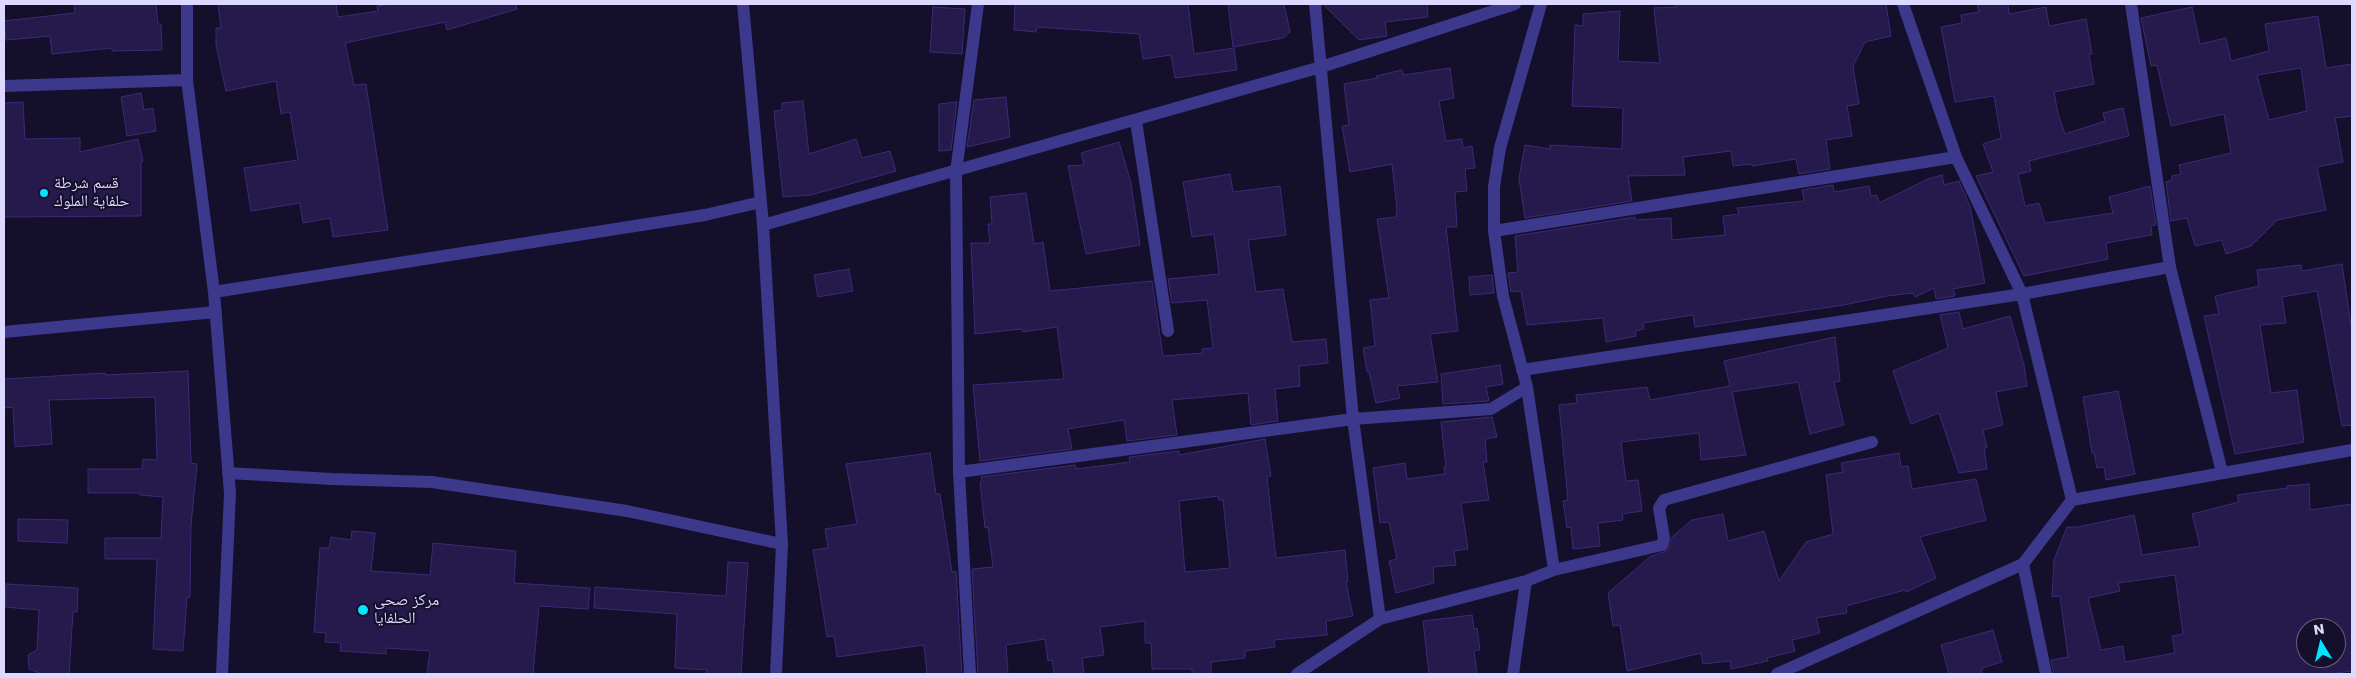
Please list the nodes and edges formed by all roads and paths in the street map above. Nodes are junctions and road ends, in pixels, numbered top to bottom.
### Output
1 (187, 4) edge
2 (743, 4) edge
3 (978, 4) edge
4 (1315, 4) edge
5 (1516, 4) edge
6 (1541, 4) edge
7 (1903, 4) edge
8 (2131, 4) edge
9 (1321, 67) junction
10 (187, 80) junction
11 (4, 86) edge
12 (1136, 121) junction
13 (1956, 156) junction
14 (956, 172) junction
15 (761, 202) junction
16 (763, 225) junction
17 (1494, 231) junction
18 (2170, 267) junction
19 (214, 292) junction
20 (2022, 294) junction
21 (216, 312) junction
22 (1168, 331) dead end
23 (4, 332) edge
24 (1522, 370) junction
25 (1527, 387) junction
26 (1353, 419) junction
27 (1872, 442) dead end
28 (2352, 450) edge
29 (228, 472) junction
30 (959, 472) junction
31 (2222, 472) junction
32 (2072, 500) junction
33 (782, 544) junction
34 (2023, 564) junction
35 (1554, 570) junction
36 (1526, 581) junction
37 (1380, 618) junction
38 (222, 674) edge
39 (776, 674) edge
40 (970, 674) edge
41 (1297, 674) edge
42 (1513, 674) edge
43 (1778, 674) edge
44 (2046, 674) edge

1 - 10 street
2 - 15 street
3 - 14 street
4 - 9 street
5 - 9 street
6 - 17 street
7 - 13 street
8 - 18 street
9 - 12 street
9 - 26 street
10 - 11 street
10 - 19 street
12 - 14 street
12 - 22 street
13 - 17 street
13 - 20 street
14 - 16 street
14 - 30 street
15 - 16 street
15 - 19 street
16 - 33 street
17 - 24 street
18 - 20 street
18 - 31 street
19 - 21 street
20 - 24 street
20 - 32 street
21 - 23 street
21 - 29 street
24 - 25 street
25 - 26 street
25 - 35 street
26 - 30 street
26 - 37 street
27 - 35 street
28 - 31 street
29 - 33 street
29 - 38 street
30 - 40 street
31 - 32 street
32 - 34 street
33 - 39 street
34 - 43 street
34 - 44 street
35 - 36 street
36 - 37 street
36 - 42 street
37 - 41 street

